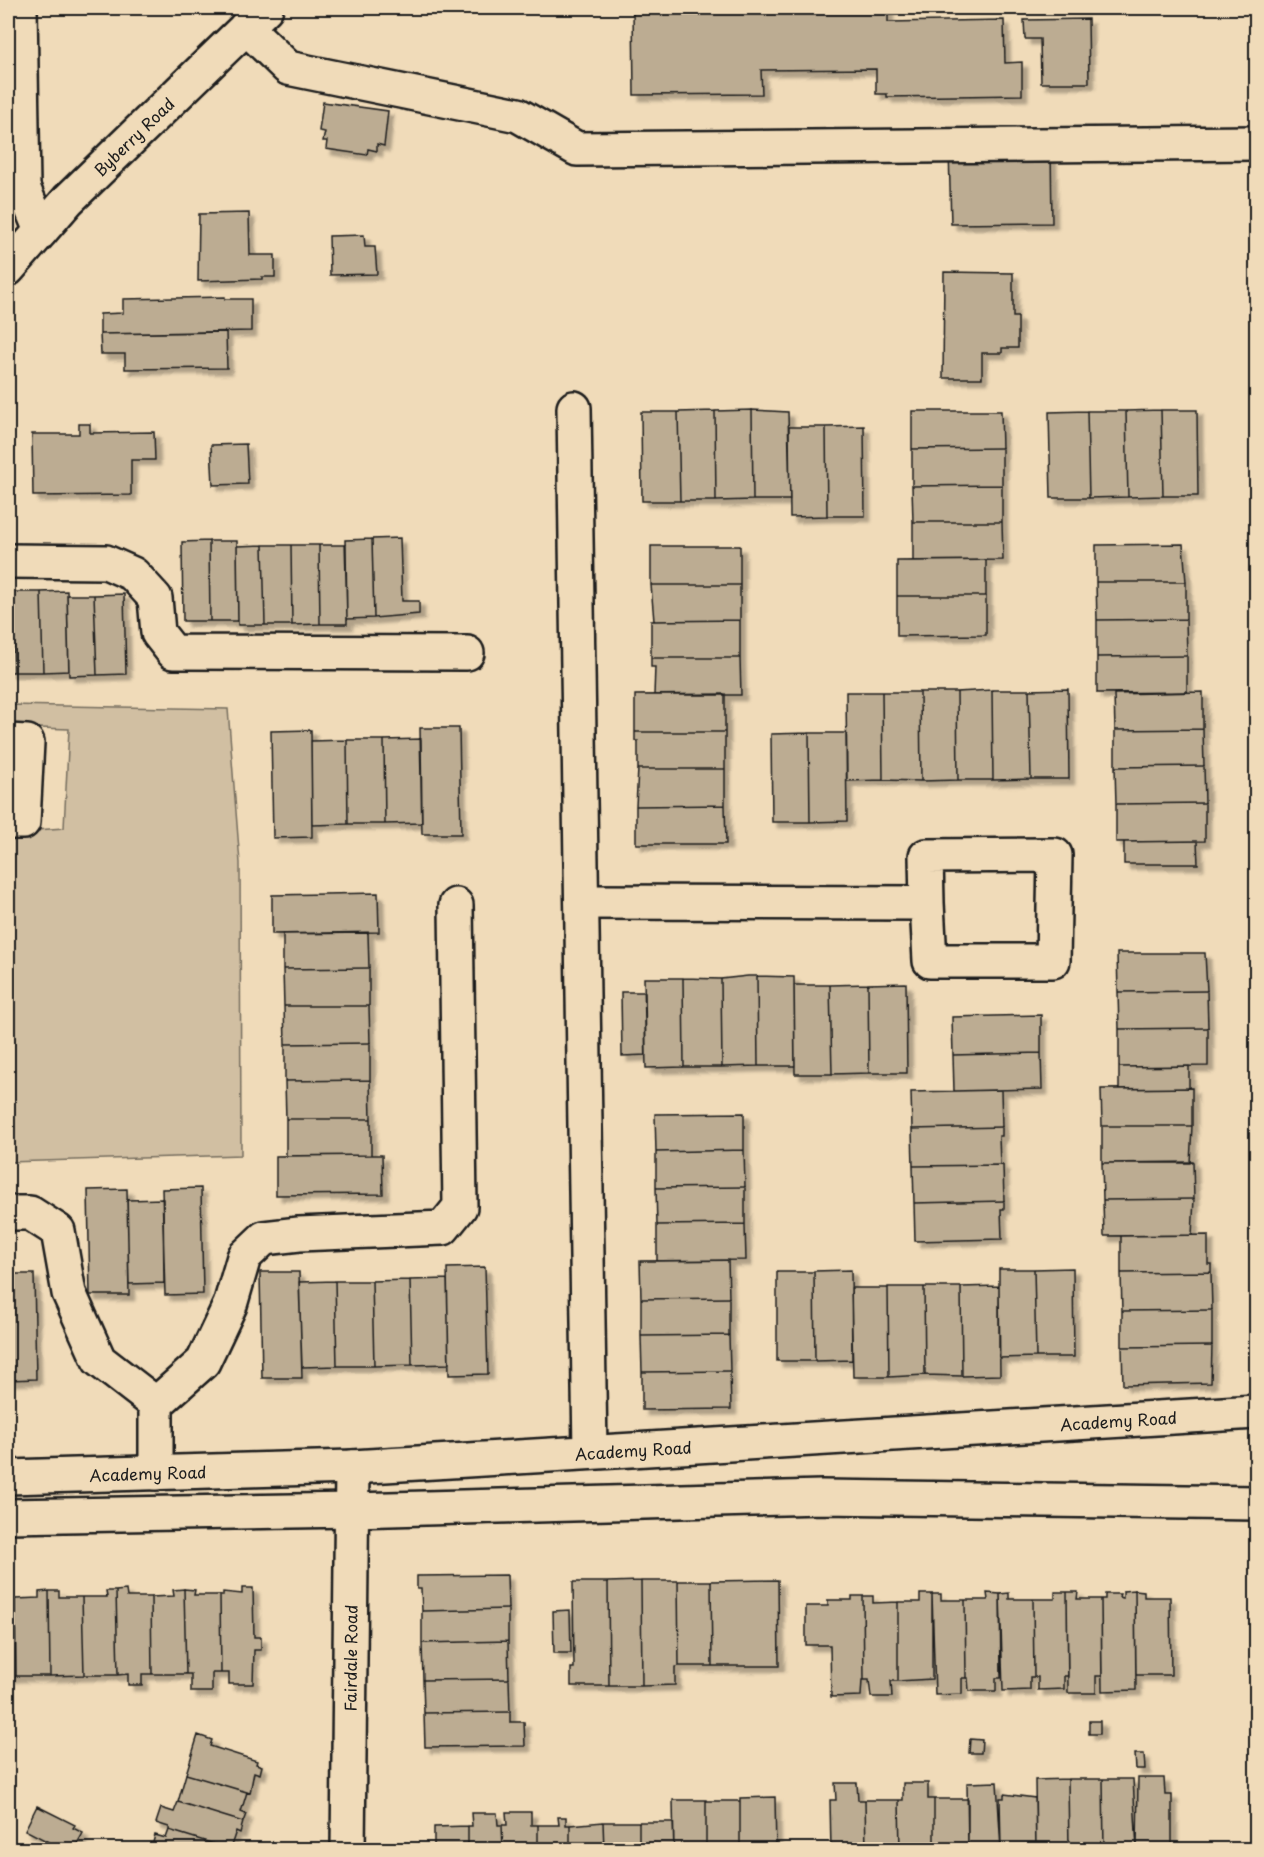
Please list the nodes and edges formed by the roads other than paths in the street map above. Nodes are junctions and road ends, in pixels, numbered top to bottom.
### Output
1 (20, 8) edge
2 (256, 17) edge
3 (1257, 143) edge
4 (40, 231) junction
5 (8, 269) edge
6 (574, 408) dead end
7 (8, 561) edge
8 (467, 653) dead end
9 (8, 741) edge
10 (8, 822) edge
11 (582, 902) junction
12 (927, 903) junction
13 (456, 905) dead end
14 (8, 1213) edge
15 (156, 1404) junction
16 (1257, 1412) edge
17 (590, 1452) junction
18 (352, 1467) junction
19 (156, 1473) junction
20 (8, 1477) edge
21 (1257, 1503) edge
22 (353, 1510) junction
23 (8, 1516) edge
24 (348, 1850) edge

1 - 4 main road
2 - 3 main road
2 - 4 main road, Byberry Road
4 - 5 main road, Byberry Road
6 - 11 main road
7 - 8 main road
9 - 10 main road
11 - 12 main road
11 - 17 main road
12 - 12 main road
13 - 15 main road
14 - 15 main road
15 - 19 main road
16 - 17 main road, Academy Road
17 - 18 main road, Academy Road
18 - 19 main road, Academy Road
18 - 22 main road, Fairdale Road
19 - 20 main road, Academy Road
21 - 22 main road
22 - 23 main road
22 - 24 main road, Fairdale Road

